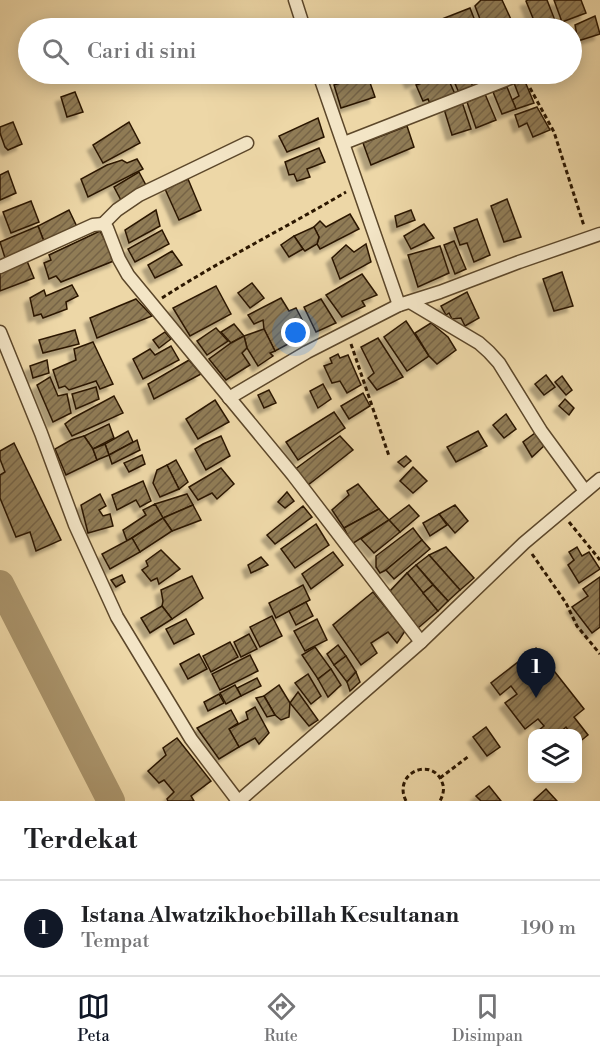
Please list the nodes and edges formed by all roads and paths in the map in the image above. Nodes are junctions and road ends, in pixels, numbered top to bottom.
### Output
1 (295, 0) edge
2 (301, 18) edge
3 (323, 84) edge
4 (495, 84) edge
5 (527, 84) edge
6 (248, 143) dead end
7 (344, 143) junction
8 (358, 185) junction
9 (103, 225) junction
10 (594, 236) edge
11 (0, 267) edge
12 (405, 304) junction
13 (153, 306) junction
14 (0, 332) edge
15 (347, 332) junction
16 (229, 398) junction
17 (389, 456) dead end
18 (600, 479) edge
19 (585, 491) junction
20 (560, 512) junction
21 (524, 543) junction
22 (600, 560) edge
23 (421, 642) junction
24 (600, 654) edge
25 (469, 756) dead end
26 (440, 778) junction
27 (239, 801) edge
28 (406, 801) edge
29 (440, 801) edge

1 - 2 street
3 - 7 street
4 - 7 street
5 - 10 path
6 - 9 street
7 - 8 street
8 - 12 street
8 - 13 path
9 - 11 street
9 - 13 street
10 - 12 street
12 - 15 street
12 - 19 street
13 - 16 street
14 - 27 street
15 - 16 street
15 - 17 path
16 - 23 street
18 - 19 street
19 - 20 street
20 - 21 street
20 - 22 path
21 - 23 street
21 - 24 path
23 - 27 street
25 - 26 path
26 - 28 path
26 - 29 path

